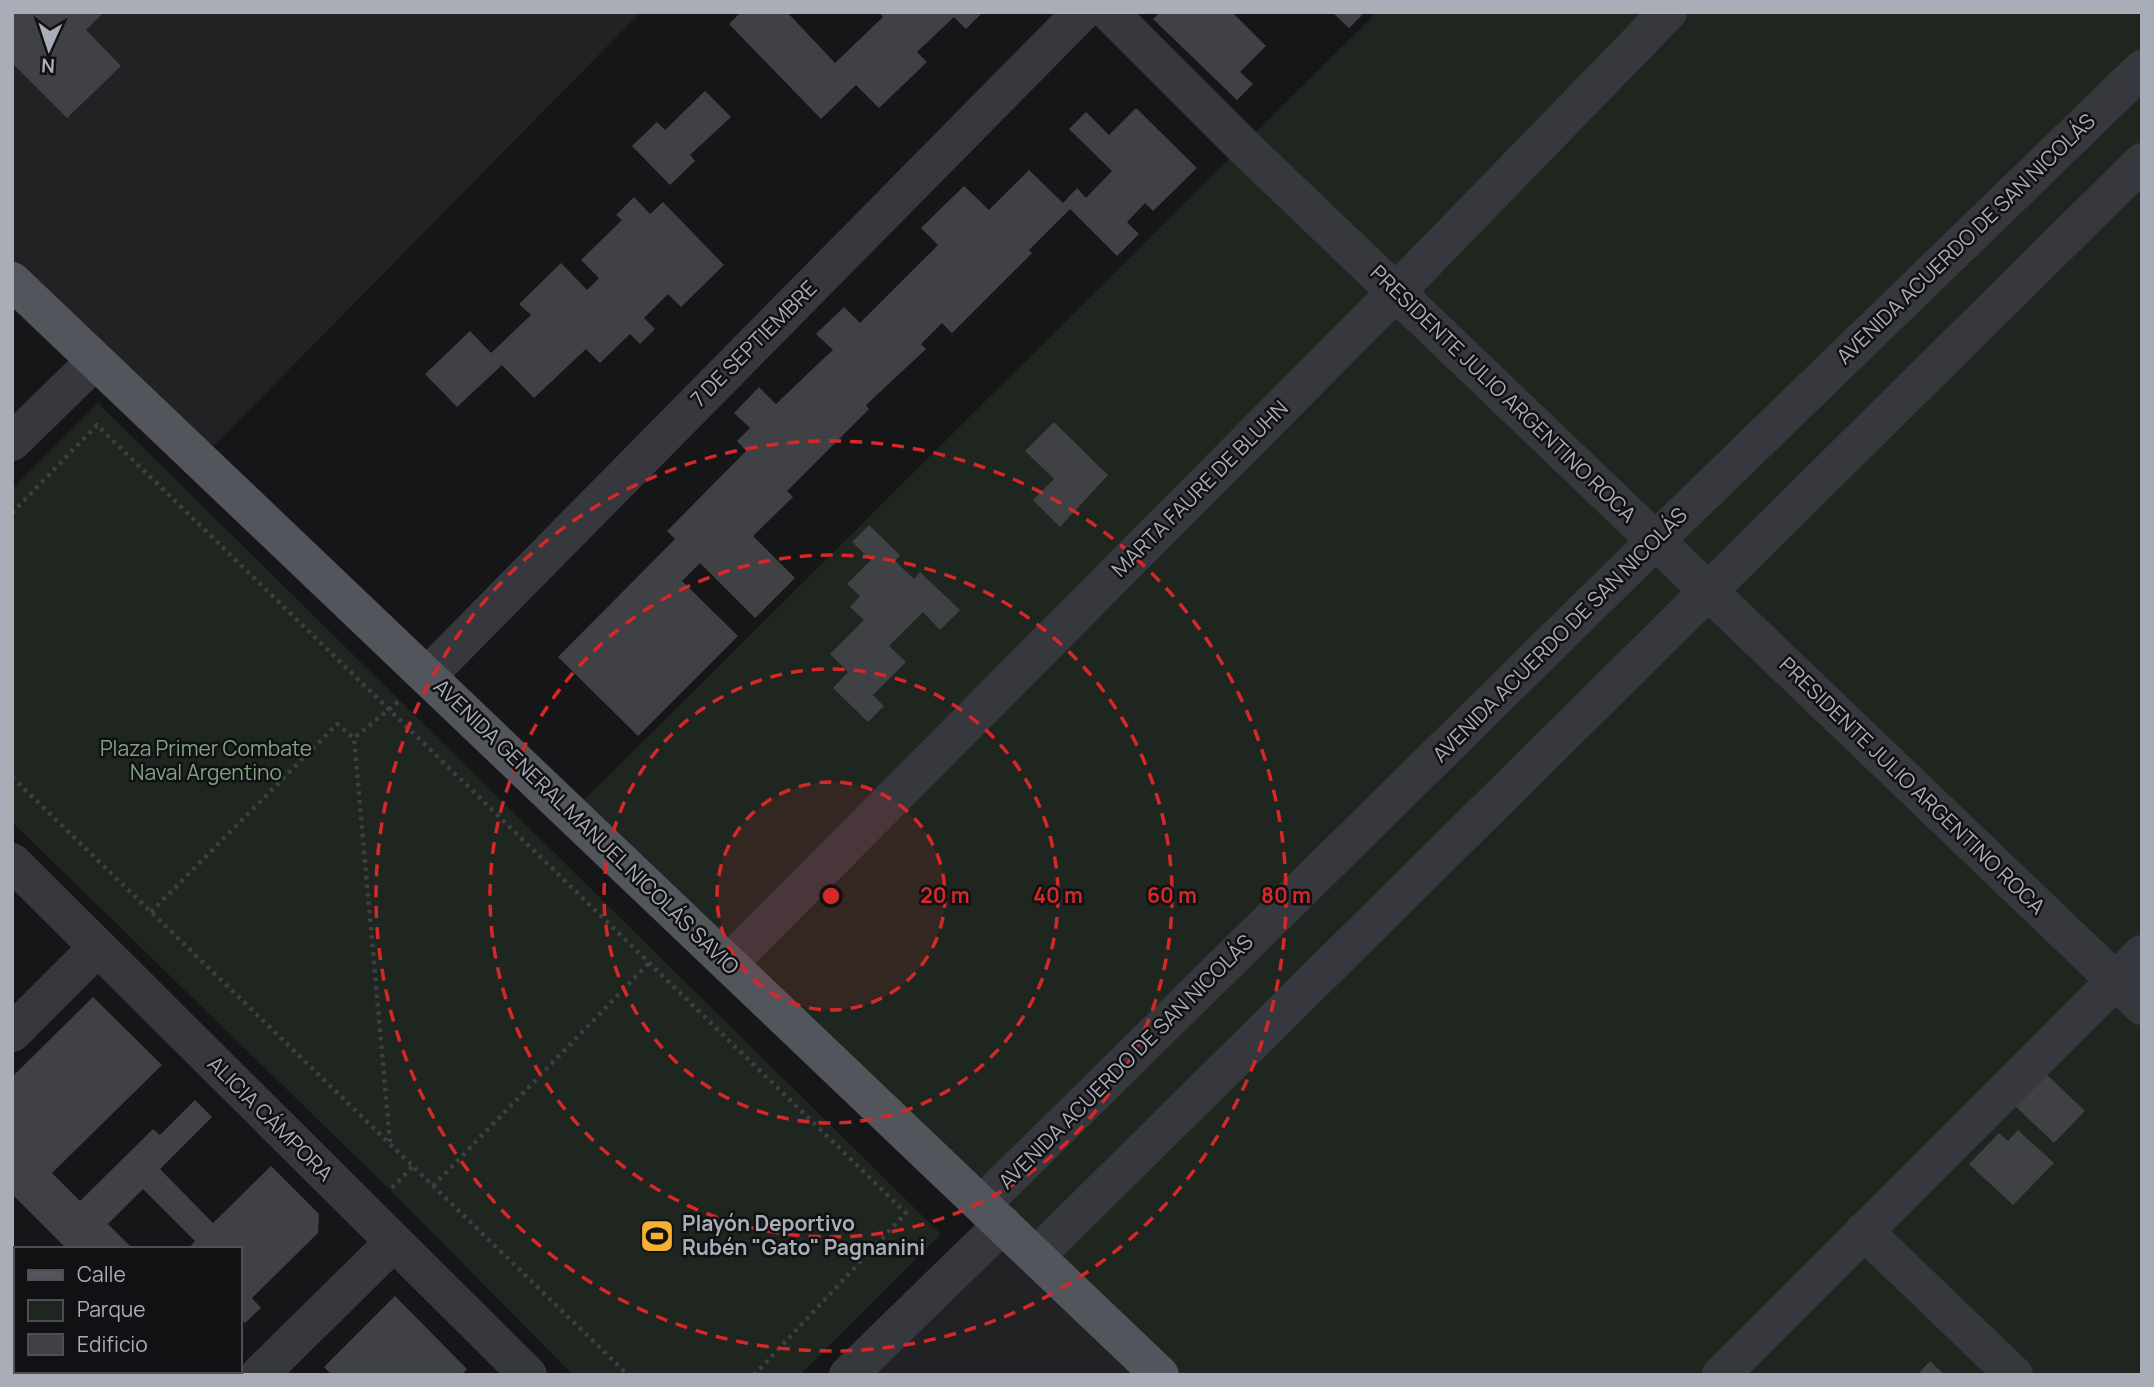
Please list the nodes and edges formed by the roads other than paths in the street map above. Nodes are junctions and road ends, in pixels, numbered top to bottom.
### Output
1 (1082, 12) edge
2 (1109, 12) edge
3 (1668, 12) edge
4 (2142, 69) edge
5 (2142, 162) edge
6 (12, 281) edge
7 (1396, 292) junction
8 (95, 361) junction
9 (12, 442) edge
10 (1656, 540) junction
11 (1707, 590) junction
12 (427, 676) junction
13 (12, 862) edge
14 (97, 948) junction
15 (2142, 954) edge
16 (729, 963) junction
17 (2128, 993) edge
18 (12, 1033) edge
19 (993, 1214) junction
20 (1864, 1231) junction
21 (394, 1242) junction
22 (1036, 1256) junction
23 (260, 1375) edge
24 (528, 1375) edge
25 (848, 1375) edge
26 (1160, 1375) edge
27 (1721, 1375) edge
28 (2014, 1375) edge

1 - 12 street, 7 DE SEPTIEMBRE
2 - 7 street, PRESIDENTE JULIO ARGENTINO ROCA
3 - 7 street, MARTA FAURE DE BLUHN
4 - 10 street, AVENIDA ACUERDO DE SAN NICOLÁS
5 - 11 street
6 - 8 main road, AVENIDA GENERAL MANUEL NICOLÁS SAVIO
7 - 10 street, PRESIDENTE JULIO ARGENTINO ROCA
7 - 16 street, MARTA FAURE DE BLUHN
8 - 9 street
8 - 12 main road, AVENIDA GENERAL MANUEL NICOLÁS SAVIO
10 - 11 street, PRESIDENTE JULIO ARGENTINO ROCA
10 - 19 street, AVENIDA ACUERDO DE SAN NICOLÁS
11 - 17 street, PRESIDENTE JULIO ARGENTINO ROCA
11 - 22 street
12 - 16 main road, AVENIDA GENERAL MANUEL NICOLÁS SAVIO
13 - 14 street, ALICIA CÁMPORA
14 - 18 street
14 - 21 street, ALICIA CÁMPORA
15 - 17 street
16 - 19 main road, AVENIDA GENERAL MANUEL NICOLÁS SAVIO
17 - 20 street
19 - 22 main road, AVENIDA GENERAL MANUEL NICOLÁS SAVIO
19 - 25 street, AVENIDA ACUERDO DE SAN NICOLÁS
20 - 27 street
20 - 28 street
21 - 23 street
21 - 24 street, ALICIA CÁMPORA
22 - 26 main road, AVENIDA GENERAL MANUEL NICOLÁS SAVIO

